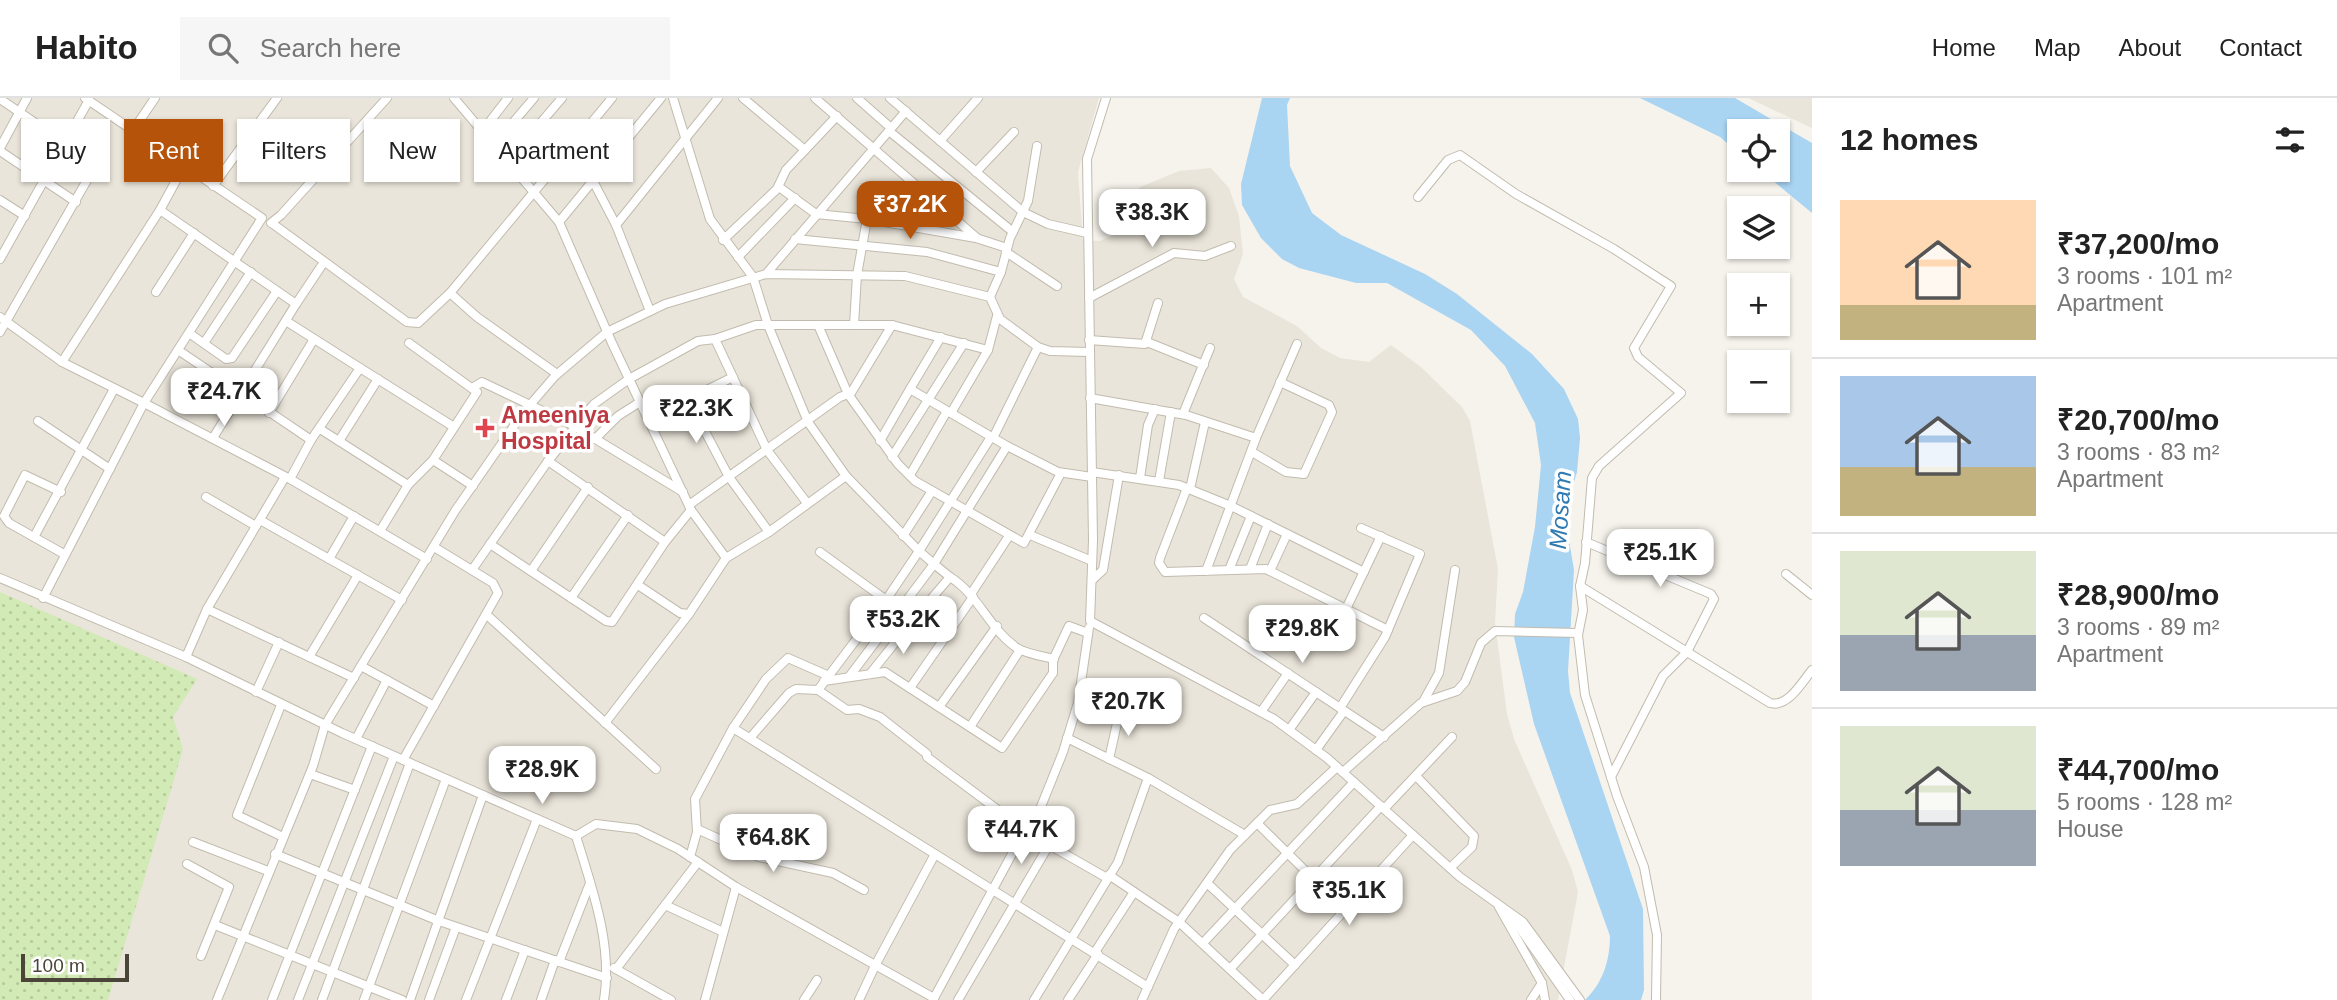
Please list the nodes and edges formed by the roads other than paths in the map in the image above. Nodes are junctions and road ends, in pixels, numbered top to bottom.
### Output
1 (27, 98) edge
2 (155, 98) edge
3 (277, 98) edge
4 (387, 98) edge
5 (508, 98) edge
6 (534, 98) edge
7 (562, 98) edge
8 (612, 98) edge
9 (661, 98) edge
10 (673, 98) edge
11 (718, 98) edge
12 (743, 98) edge
13 (815, 98) edge
14 (857, 98) edge
15 (890, 98) edge
16 (978, 98) edge
17 (1106, 98) edge
18 (0, 99) edge
19 (87, 99) edge
20 (456, 99) edge
21 (906, 111) junction
22 (20, 113) junction
23 (836, 116) junction
24 (28, 119) edge
25 (77, 119) edge
26 (141, 119) edge
27 (492, 119) edge
28 (516, 119) edge
29 (544, 119) edge
30 (124, 123) edge
31 (474, 123) edge
32 (890, 130) junction
33 (633, 132) edge
34 (1014, 132) dead end
35 (686, 140) junction
36 (940, 141) junction
37 (1037, 146) dead end
38 (876, 147) junction
39 (0, 150) edge
40 (805, 150) junction
41 (21, 164) edge
42 (976, 172) junction
43 (45, 182) edge
44 (47, 182) edge
45 (88, 182) edge
46 (175, 182) edge
47 (206, 182) edge
48 (524, 182) edge
49 (592, 182) edge
50 (594, 182) edge
51 (212, 186) junction
52 (779, 187) junction
53 (535, 194) junction
54 (1418, 197) dead end
55 (795, 198) junction
56 (0, 200) edge
57 (76, 202) junction
58 (160, 210) junction
59 (1023, 212) junction
60 (816, 214) junction
61 (25, 216) junction
62 (262, 218) junction
63 (867, 219) junction
64 (559, 222) junction
65 (273, 224) junction
66 (616, 225) junction
67 (1013, 232) junction
68 (194, 233) junction
69 (1087, 233) junction
70 (795, 239) junction
71 (978, 239) junction
72 (723, 240) junction
73 (862, 243) junction
74 (1231, 246) dead end
75 (1007, 250) junction
76 (738, 257) junction
77 (0, 259) edge
78 (235, 261) junction
79 (324, 262) junction
80 (251, 272) junction
81 (1001, 272) junction
82 (766, 274) junction
83 (857, 275) junction
84 (753, 277) junction
85 (1057, 286) dead end
86 (277, 291) junction
87 (156, 292) dead end
88 (450, 293) junction
89 (990, 297) junction
90 (1089, 299) junction
91 (1158, 303) dead end
92 (296, 304) junction
93 (650, 311) junction
94 (997, 316) junction
95 (3, 319) edge
96 (286, 321) junction
97 (768, 325) junction
98 (818, 325) junction
99 (854, 325) junction
100 (892, 325) junction
101 (0, 332) edge
102 (607, 332) junction
103 (189, 333) junction
104 (941, 337) junction
105 (314, 339) junction
106 (715, 339) junction
107 (1089, 340) junction
108 (1147, 342) junction
109 (204, 343) junction
110 (409, 343) dead end
111 (964, 343) junction
112 (1297, 344) dead end
113 (1038, 347) junction
114 (1210, 348) dead end
115 (178, 350) junction
116 (988, 350) junction
117 (1089, 352) junction
118 (62, 362) junction
119 (1204, 365) junction
120 (360, 368) junction
121 (557, 374) junction
122 (733, 377) junction
123 (378, 379) junction
124 (629, 379) junction
125 (1280, 382) junction
126 (472, 388) junction
127 (114, 389) junction
128 (910, 389) junction
129 (239, 393) junction
130 (848, 394) junction
131 (1090, 398) junction
132 (688, 399) junction
133 (930, 401) junction
134 (639, 402) junction
135 (144, 403) junction
136 (531, 404) junction
137 (1155, 409) junction
138 (949, 412) junction
139 (1171, 412) junction
140 (269, 413) junction
141 (1183, 414) junction
142 (648, 419) junction
143 (38, 421) dead end
144 (807, 422) junction
145 (1205, 422) junction
146 (574, 426) junction
147 (454, 427) junction
148 (320, 429) junction
149 (214, 438) junction
150 (992, 438) junction
151 (1256, 438) junction
152 (595, 439) junction
153 (311, 440) junction
154 (339, 441) junction
155 (880, 441) junction
156 (1007, 446) junction
157 (767, 450) junction
158 (82, 451) junction
159 (1252, 452) junction
160 (892, 457) junction
161 (433, 460) junction
162 (548, 461) junction
163 (110, 469) junction
164 (1061, 473) junction
165 (1092, 474) junction
166 (910, 475) junction
167 (1119, 475) junction
168 (846, 476) junction
169 (729, 477) junction
170 (288, 478) junction
171 (1140, 478) junction
172 (1159, 481) junction
173 (408, 485) junction
174 (473, 486) junction
175 (588, 487) junction
176 (1188, 489) junction
177 (932, 491) junction
178 (61, 492) junction
179 (683, 492) junction
180 (206, 497) dead end
181 (951, 502) junction
182 (807, 503) junction
183 (1233, 507) junction
184 (690, 508) junction
185 (968, 512) junction
186 (628, 515) junction
187 (354, 516) junction
188 (1251, 516) junction
189 (258, 523) junction
190 (1268, 524) junction
191 (1361, 528) dead end
192 (380, 531) junction
193 (769, 532) junction
194 (1287, 534) junction
195 (1030, 535) junction
196 (903, 536) junction
197 (1009, 536) junction
198 (1381, 536) junction
199 (34, 537) junction
200 (665, 541) junction
201 (1586, 542) junction
202 (490, 544) junction
203 (434, 547) junction
204 (919, 551) junction
205 (820, 552) dead end
206 (64, 554) junction
207 (726, 558) junction
208 (329, 559) junction
209 (427, 559) junction
210 (1093, 561) junction
211 (934, 564) junction
212 (1250, 569) junction
213 (472, 570) junction
214 (1229, 570) junction
215 (1455, 570) dead end
216 (531, 571) junction
217 (1206, 571) junction
218 (1270, 571) junction
219 (1364, 572) junction
220 (1786, 574) dead end
221 (358, 575) junction
222 (950, 577) junction
223 (0, 578) edge
224 (1092, 580) junction
225 (638, 585) junction
226 (1580, 586) junction
227 (1812, 595) edge
228 (972, 596) junction
229 (571, 597) junction
230 (43, 598) junction
231 (402, 600) junction
232 (886, 600) junction
233 (207, 609) junction
234 (898, 609) junction
235 (1346, 609) junction
236 (689, 614) junction
237 (487, 615) junction
238 (1204, 618) dead end
239 (914, 620) junction
240 (1090, 621) junction
241 (997, 626) junction
242 (1388, 630) junction
243 (1088, 633) junction
244 (1575, 633) junction
245 (279, 642) junction
246 (1020, 650) junction
247 (1687, 652) junction
248 (186, 657) junction
249 (309, 657) junction
250 (1054, 659) junction
251 (361, 666) junction
252 (1812, 670) edge
253 (1288, 673) junction
254 (870, 674) junction
255 (849, 677) junction
256 (354, 678) junction
257 (826, 678) junction
258 (387, 680) junction
259 (910, 688) junction
260 (818, 690) junction
261 (256, 692) junction
262 (1316, 692) junction
263 (1422, 703) junction
264 (281, 705) junction
265 (434, 706) junction
266 (939, 707) junction
267 (1342, 709) junction
268 (1120, 710) dead end
269 (1261, 712) junction
270 (605, 723) junction
271 (326, 725) junction
272 (970, 727) junction
273 (733, 728) junction
274 (1290, 730) junction
275 (1384, 737) junction
276 (1452, 737) dead end
277 (750, 738) junction
278 (1067, 738) junction
279 (356, 739) junction
280 (372, 746) junction
281 (1316, 750) junction
282 (394, 756) junction
283 (1109, 759) junction
284 (407, 761) junction
285 (656, 769) dead end
286 (1340, 770) junction
287 (310, 774) junction
288 (1416, 776) junction
289 (1611, 777) junction
290 (1148, 778) junction
291 (446, 779) junction
292 (1354, 782) junction
293 (355, 790) junction
294 (483, 795) junction
295 (1383, 808) junction
296 (537, 819) junction
297 (1257, 823) junction
298 (696, 829) junction
299 (1028, 832) junction
300 (1245, 835) junction
301 (1413, 835) junction
302 (283, 836) junction
303 (576, 836) junction
304 (192, 842) dead end
305 (1049, 845) junction
306 (1287, 853) junction
307 (275, 854) junction
308 (935, 855) junction
309 (694, 859) junction
310 (187, 864) dead end
311 (1450, 868) junction
312 (268, 871) junction
313 (321, 874) junction
314 (1108, 877) junction
315 (1314, 879) junction
316 (590, 883) junction
317 (1207, 883) junction
318 (344, 884) junction
319 (736, 887) junction
320 (992, 888) junction
321 (864, 890) dead end
322 (1134, 892) junction
323 (364, 893) junction
324 (1015, 902) junction
325 (1497, 903) junction
326 (665, 905) junction
327 (401, 907) junction
328 (1234, 909) junction
329 (1345, 910) junction
330 (1509, 912) junction
331 (439, 921) junction
332 (1179, 922) junction
333 (215, 925) junction
334 (456, 927) junction
335 (722, 931) junction
336 (1262, 935) junction
337 (242, 936) junction
338 (1071, 937) junction
339 (489, 938) junction
340 (1203, 943) junction
341 (525, 950) junction
342 (1096, 953) junction
343 (288, 954) junction
344 (201, 956) dead end
345 (557, 961) junction
346 (312, 964) junction
347 (606, 964) junction
348 (1295, 965) junction
349 (875, 966) junction
350 (1230, 969) junction
351 (616, 970) junction
352 (332, 972) junction
353 (607, 978) junction
354 (817, 980) dead end
355 (1542, 983) junction
356 (1148, 987) junction
357 (369, 988) junction
358 (933, 999) edge
359 (217, 1000) edge
360 (272, 1000) edge
361 (298, 1000) edge
362 (322, 1000) edge
363 (364, 1000) edge
364 (402, 1000) edge
365 (410, 1000) edge
366 (429, 1000) edge
367 (466, 1000) edge
368 (506, 1000) edge
369 (541, 1000) edge
370 (604, 1000) edge
371 (671, 1000) edge
372 (705, 1000) edge
373 (804, 1000) edge
374 (859, 1000) edge
375 (958, 1000) edge
376 (1034, 1000) edge
377 (1068, 1000) edge
378 (1142, 1000) edge
379 (1263, 1000) edge
380 (1531, 1000) edge
381 (1545, 1000) edge
382 (1570, 1000) edge
383 (1580, 1000) edge
384 (1656, 1000) edge

1 - 22 street
2 - 26 street
3 - 51 street
4 - 65 street
5 - 27 street
6 - 28 street
7 - 29 street
8 - 53 street
9 - 33 street
10 - 35 street
11 - 35 street
12 - 40 street
13 - 23 street
14 - 32 street
15 - 21 street
16 - 36 street
17 - 69 street
18 - 22 street
19 - 25 street
19 - 30 street
20 - 31 street
21 - 32 street
21 - 36 street
22 - 24 street
22 - 39 street
23 - 38 street
23 - 40 street
32 - 38 street
32 - 67 street
34 - 42 street
35 - 66 street
35 - 72 street
36 - 42 street
37 - 59 street
38 - 60 street
38 - 71 street
39 - 41 street
40 - 52 street
42 - 59 street
43 - 61 street
44 - 57 street
45 - 57 street
46 - 58 street
47 - 51 street
48 - 53 street
49 - 64 street
50 - 66 street
51 - 62 street
52 - 55 street
52 - 72 street
53 - 64 street
53 - 88 street
54 - 201 street
55 - 60 street
55 - 76 street
56 - 61 street
57 - 95 street
58 - 68 street
58 - 118 street
59 - 67 street
59 - 69 street
60 - 63 street
60 - 70 street
61 - 77 street
62 - 65 street
62 - 78 street
63 - 71 street
63 - 73 street
64 - 102 street
65 - 79 street
66 - 93 street
67 - 75 street
68 - 78 street
68 - 87 street
69 - 90 street
70 - 73 street
70 - 82 street
71 - 75 street
72 - 76 street
73 - 81 street
73 - 83 street
74 - 90 street
75 - 81 street
75 - 85 street
76 - 84 street
78 - 80 street
78 - 103 street
79 - 88 street
79 - 92 street
80 - 86 street
80 - 109 street
81 - 89 street
82 - 83 street
82 - 84 street
83 - 89 street
83 - 99 street
84 - 93 street
84 - 97 street
86 - 92 street
86 - 109 street
88 - 121 street
89 - 94 street
90 - 107 street
91 - 108 street
92 - 96 street
93 - 102 street
94 - 113 street
94 - 116 street
95 - 101 street
95 - 118 street
96 - 105 street
96 - 129 street
97 - 98 street
97 - 106 street
97 - 144 street
98 - 99 street
98 - 130 street
99 - 100 street
100 - 104 street
100 - 130 street
102 - 121 street
102 - 124 street
103 - 109 street
103 - 115 street
104 - 111 street
104 - 128 street
105 - 120 street
105 - 140 street
106 - 122 street
106 - 124 street
107 - 108 street
107 - 117 street
108 - 119 street
110 - 126 street
111 - 116 street
111 - 133 street
112 - 125 street
113 - 117 street
113 - 150 street
114 - 119 street
115 - 129 street
115 - 135 street
116 - 138 street
117 - 131 street
118 - 127 street
119 - 141 street
120 - 123 street
120 - 148 street
121 - 136 street
122 - 132 street
122 - 157 street
123 - 147 street
123 - 154 street
124 - 134 street
124 - 146 street
125 - 151 street
125 - 159 street
126 - 136 street
126 - 147 street
127 - 135 street
127 - 158 street
128 - 133 street
128 - 155 street
129 - 140 street
129 - 149 street
130 - 144 street
130 - 155 street
131 - 137 street
131 - 165 street
132 - 142 street
132 - 169 street
133 - 138 street
133 - 160 street
134 - 142 street
134 - 152 street
135 - 149 street
135 - 163 street
136 - 146 street
136 - 174 street
137 - 139 street
137 - 171 street
138 - 150 street
138 - 166 street
139 - 141 street
139 - 172 street
140 - 153 street
141 - 145 street
142 - 179 street
143 - 158 street
144 - 157 street
144 - 168 street
145 - 151 street
145 - 176 street
146 - 152 street
146 - 162 street
147 - 161 street
148 - 153 street
148 - 154 street
149 - 170 street
150 - 156 street
150 - 181 street
151 - 159 street
152 - 179 street
153 - 170 street
154 - 173 street
155 - 160 street
156 - 164 street
156 - 185 street
157 - 169 street
157 - 182 street
158 - 163 street
158 - 178 street
159 - 183 street
160 - 166 street
161 - 173 street
161 - 174 street
162 - 175 street
162 - 202 street
163 - 206 street
164 - 165 street
164 - 195 street
165 - 167 street
165 - 210 street
166 - 177 street
167 - 171 street
167 - 224 street
168 - 182 street
168 - 196 street
169 - 184 street
169 - 193 street
170 - 187 street
170 - 189 street
171 - 172 street
172 - 176 street
173 - 192 street
174 - 203 street
175 - 186 street
175 - 216 street
176 - 183 street
176 - 217 street
177 - 181 street
177 - 196 street
178 - 199 street
178 - 199 street
179 - 184 street
180 - 189 street
181 - 185 street
181 - 204 street
182 - 193 street
183 - 188 street
183 - 217 street
184 - 200 street
184 - 207 street
185 - 197 street
185 - 211 street
186 - 200 street
186 - 229 street
187 - 192 street
187 - 208 street
188 - 190 street
188 - 214 street
189 - 208 street
189 - 233 street
190 - 194 street
190 - 212 street
191 - 198 street
192 - 209 street
193 - 207 street
194 - 218 street
194 - 219 street
195 - 197 street
195 - 210 street
196 - 204 street
197 - 228 street
198 - 219 street
198 - 242 street
199 - 206 street
200 - 225 street
201 - 226 street
201 - 247 street
202 - 213 street
202 - 216 street
203 - 209 street
203 - 213 street
204 - 211 street
204 - 232 street
205 - 232 street
206 - 230 street
207 - 236 street
208 - 221 street
209 - 231 street
210 - 224 street
211 - 222 street
211 - 234 street
212 - 214 street
212 - 218 street
213 - 237 street
214 - 217 street
215 - 263 street
216 - 229 street
218 - 235 street
219 - 235 street
220 - 227 street
221 - 231 street
221 - 249 street
222 - 228 street
222 - 239 street
223 - 230 street
224 - 240 street
225 - 229 street
225 - 236 street
226 - 244 street
226 - 247 street
228 - 241 street
228 - 259 street
230 - 248 street
231 - 251 street
232 - 234 street
232 - 257 street
233 - 245 street
233 - 248 street
234 - 239 street
234 - 255 street
235 - 242 street
236 - 270 street
237 - 265 street
237 - 270 street
238 - 253 street
239 - 254 street
240 - 243 street
240 - 269 street
241 - 246 street
241 - 266 street
242 - 267 street
243 - 250 street
243 - 278 street
244 - 263 street
244 - 289 street
245 - 249 street
245 - 261 street
246 - 250 street
246 - 272 street
247 - 252 street
247 - 289 street
248 - 261 street
249 - 256 street
250 - 272 street
251 - 256 street
251 - 258 street
253 - 262 street
253 - 269 street
254 - 255 street
254 - 259 street
255 - 257 street
256 - 271 street
257 - 260 street
257 - 273 street
258 - 265 street
258 - 279 street
259 - 266 street
260 - 277 street
260 - 299 street
261 - 264 street
262 - 267 street
262 - 274 street
263 - 275 street
264 - 271 street
264 - 302 street
265 - 284 street
266 - 272 street
267 - 275 street
267 - 281 street
268 - 283 street
269 - 274 street
270 - 285 street
271 - 279 street
271 - 287 street
273 - 277 street
273 - 298 street
274 - 281 street
275 - 286 street
276 - 288 street
277 - 308 street
278 - 283 street
278 - 299 street
279 - 280 street
280 - 282 street
280 - 293 street
281 - 286 street
282 - 284 street
282 - 318 street
283 - 290 street
284 - 291 street
284 - 323 street
286 - 292 street
286 - 297 street
287 - 293 street
287 - 302 street
288 - 295 street
288 - 311 street
289 - 384 street
290 - 300 street
290 - 314 street
291 - 294 street
291 - 327 street
292 - 295 street
292 - 306 street
293 - 313 street
294 - 296 street
294 - 331 street
295 - 301 street
295 - 315 street
296 - 303 street
296 - 339 street
297 - 300 street
297 - 306 street
298 - 309 street
298 - 321 street
299 - 305 street
299 - 320 street
300 - 317 street
301 - 311 street
301 - 329 street
302 - 307 street
303 - 309 street
303 - 316 street
304 - 312 street
305 - 314 street
305 - 324 street
306 - 315 street
306 - 328 street
307 - 312 street
307 - 313 street
308 - 320 street
308 - 349 street
309 - 319 street
309 - 326 street
310 - 333 street
311 - 325 street
312 - 337 street
313 - 318 street
313 - 343 street
314 - 322 street
314 - 338 street
315 - 329 street
315 - 336 street
316 - 345 street
316 - 347 street
317 - 328 street
317 - 332 street
318 - 323 street
318 - 346 street
319 - 335 street
319 - 349 street
320 - 324 street
320 - 358 street
322 - 332 street
322 - 342 street
323 - 327 street
323 - 352 street
324 - 338 street
324 - 375 street
325 - 330 street
325 - 355 street
326 - 335 street
326 - 351 street
327 - 331 street
327 - 357 street
328 - 336 street
328 - 340 street
329 - 348 street
330 - 382 street
330 - 383 street
331 - 334 street
331 - 365 street
332 - 340 street
332 - 356 street
333 - 337 street
333 - 344 street
334 - 339 street
334 - 366 street
335 - 372 street
336 - 348 street
336 - 350 street
337 - 343 street
337 - 359 street
338 - 342 street
338 - 376 street
339 - 341 street
339 - 367 street
340 - 350 street
341 - 345 street
341 - 368 street
342 - 356 street
342 - 377 street
343 - 346 street
343 - 360 street
345 - 353 street
345 - 369 street
346 - 352 street
346 - 361 street
347 - 351 street
347 - 353 street
348 - 379 street
349 - 358 street
349 - 374 street
350 - 379 street
351 - 371 street
352 - 357 street
352 - 362 street
353 - 370 street
354 - 373 street
355 - 380 street
355 - 381 street
356 - 378 street
357 - 363 street
357 - 364 street

